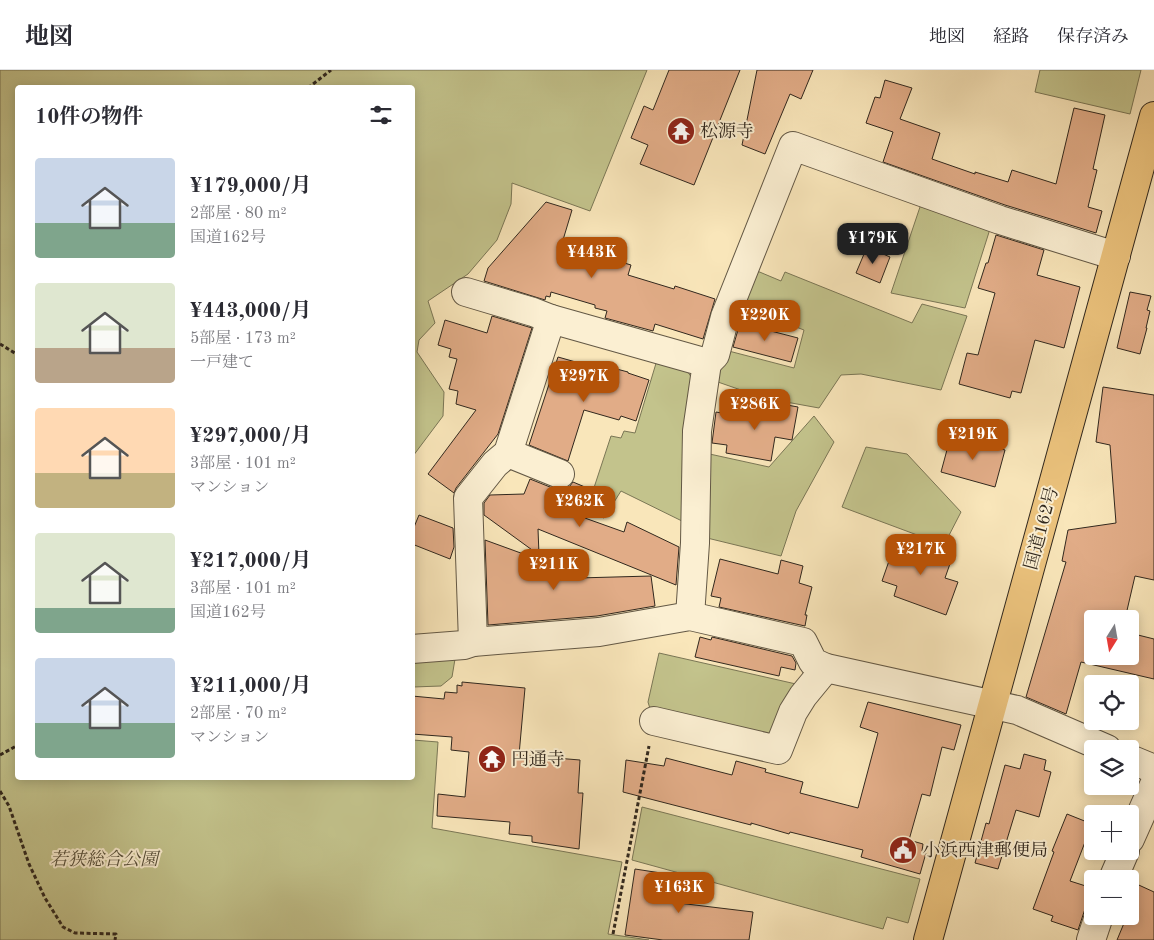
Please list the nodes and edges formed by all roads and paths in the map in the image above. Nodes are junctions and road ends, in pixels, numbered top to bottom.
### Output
1 (331, 70) edge
2 (312, 85) edge
3 (1154, 116) edge
4 (1150, 146) edge
5 (1116, 256) junction
6 (466, 292) dead end
7 (551, 319) junction
8 (0, 344) edge
9 (15, 353) edge
10 (707, 364) junction
11 (508, 453) junction
12 (560, 474) dead end
13 (690, 616) junction
14 (474, 642) junction
15 (415, 649) edge
16 (826, 668) junction
17 (993, 704) junction
18 (654, 721) joint
19 (1086, 740) edge
20 (15, 746) edge
21 (0, 754) edge
22 (1139, 763) edge
23 (1154, 769) edge
24 (1154, 784) edge
25 (0, 791) edge
26 (1140, 832) edge
27 (1095, 925) edge
28 (613, 934) dead end
29 (115, 940) edge
30 (928, 940) edge
31 (1091, 940) edge

1 - 2 path
3 - 4 highway, 国道162号
4 - 5 highway, 国道162号
5 - 10 street
5 - 17 highway, 国道162号
6 - 7 street
7 - 10 street
7 - 11 street
8 - 9 path
10 - 13 street
11 - 12 street
11 - 14 street
13 - 14 street
13 - 16 street
14 - 15 street
16 - 17 street
16 - 18 street
17 - 19 street
17 - 30 highway, 国道162号
18 - 28 path
20 - 21 path
22 - 23 street
24 - 26 street
25 - 29 path
27 - 31 street

